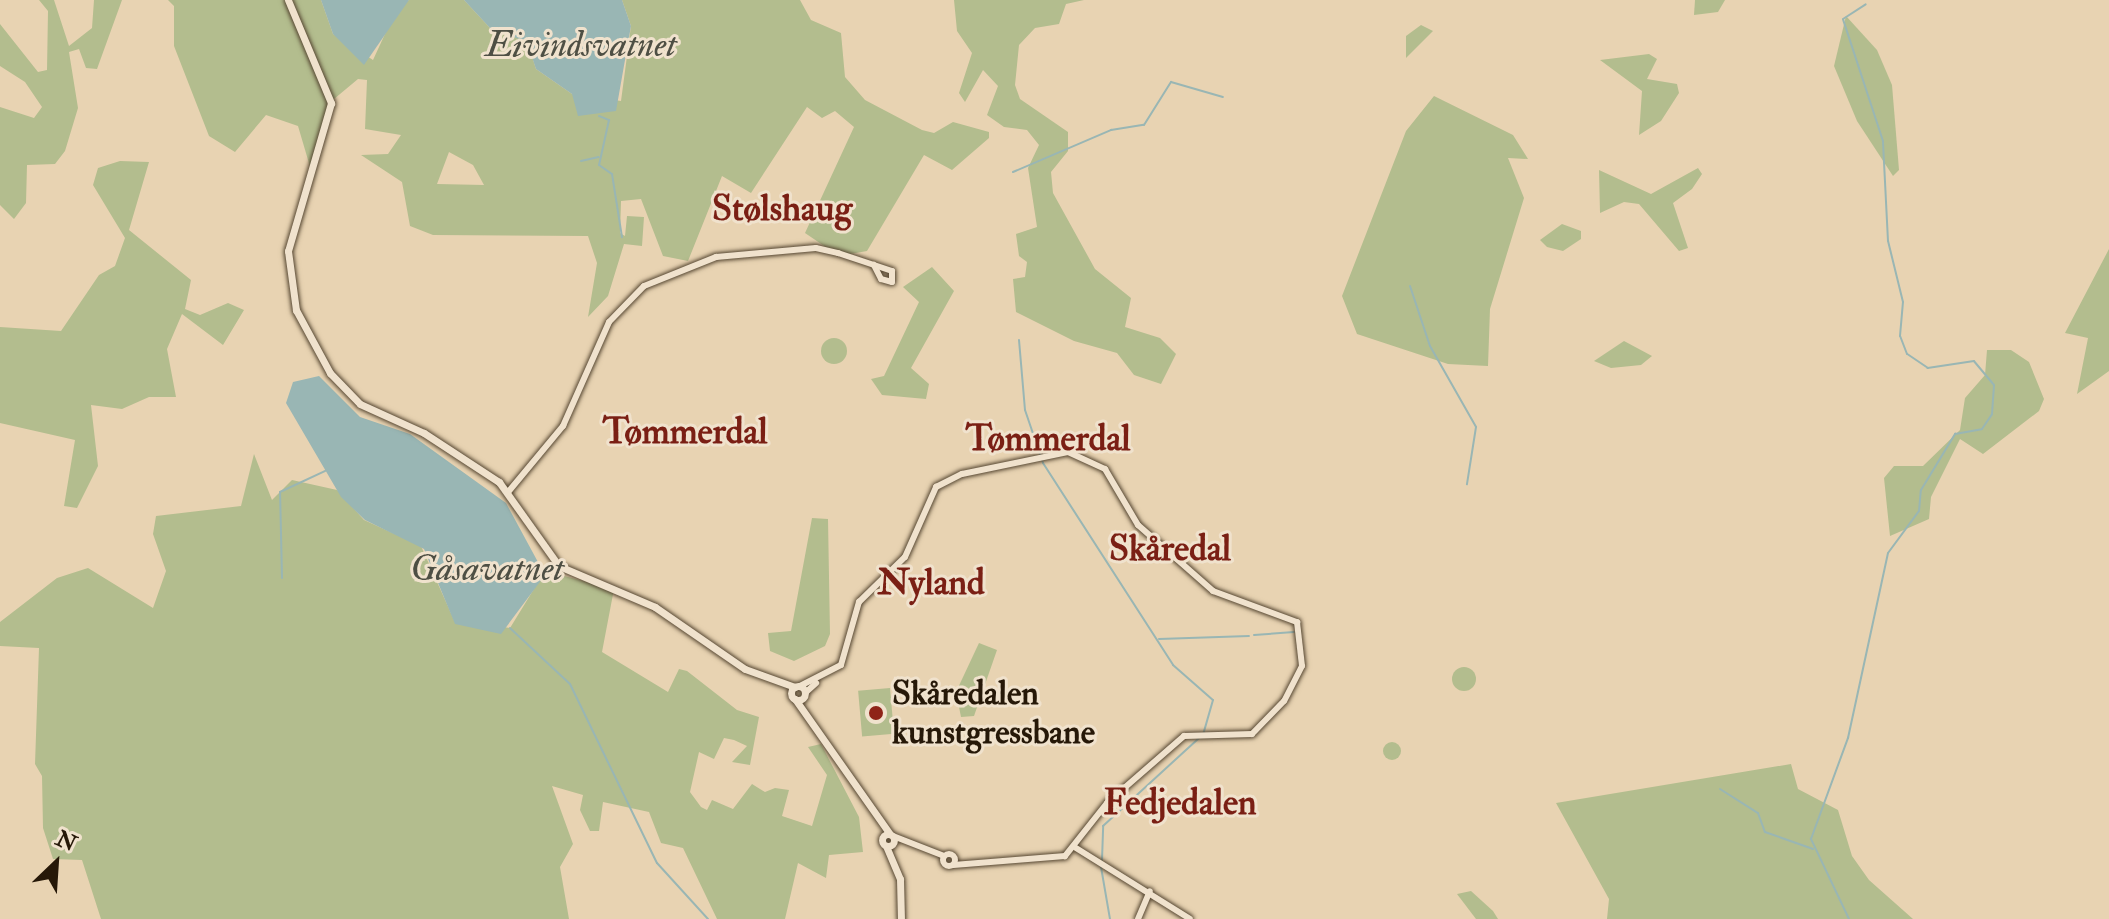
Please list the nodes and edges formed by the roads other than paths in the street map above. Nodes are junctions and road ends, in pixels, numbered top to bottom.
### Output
1 (288, 0) edge
2 (874, 265) dead end
3 (509, 491) junction
4 (798, 693) junction
5 (890, 840) junction
6 (1076, 848) junction
7 (1150, 891) junction
8 (901, 919) edge
9 (1138, 919) edge
10 (1190, 919) edge

1 - 3 main road
2 - 3 street
3 - 4 main road
4 - 5 main road
4 - 6 street
5 - 6 street
5 - 8 main road
6 - 7 street
7 - 9 street
7 - 10 street

